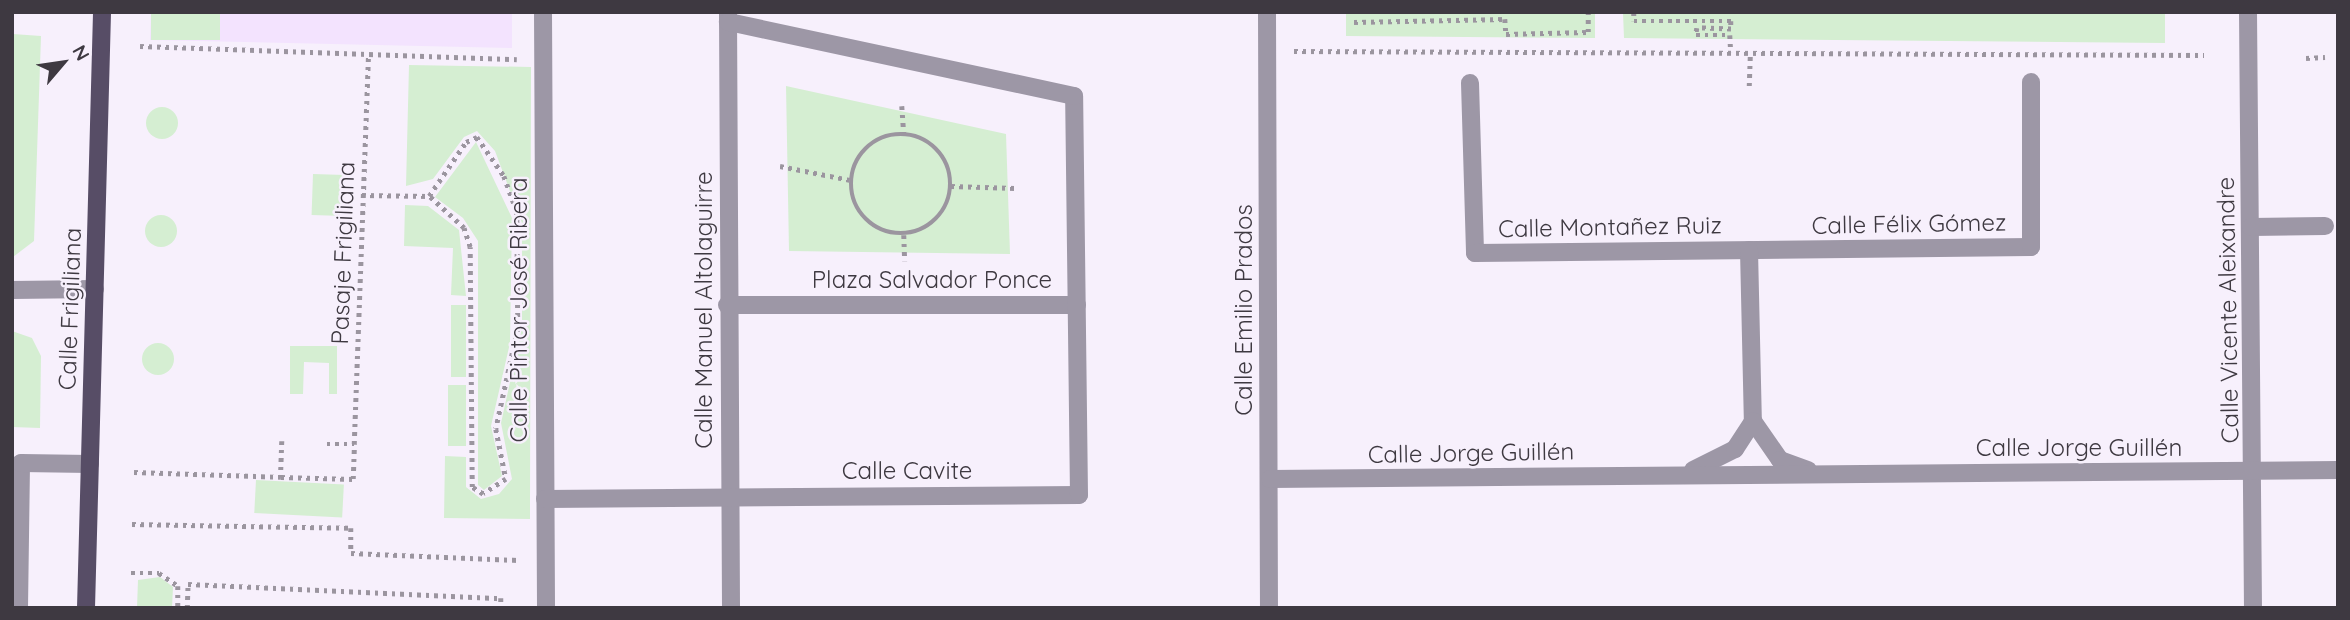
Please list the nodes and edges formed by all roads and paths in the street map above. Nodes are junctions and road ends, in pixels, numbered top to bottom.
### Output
1 (102, 12) edge
2 (543, 12) edge
3 (1267, 12) edge
4 (1588, 12) edge
5 (1634, 12) edge
6 (2248, 12) edge
7 (728, 17) edge
8 (1354, 22) dead end
9 (140, 46) dead end
10 (1294, 51) dead end
11 (1731, 52) junction
12 (1750, 52) junction
13 (368, 54) junction
14 (2204, 55) dead end
15 (2325, 57) dead end
16 (2306, 58) dead end
17 (543, 60) junction
18 (2031, 82) dead end
19 (1470, 83) dead end
20 (1749, 86) dead end
21 (902, 106) dead end
22 (904, 133) junction
23 (780, 166) dead end
24 (850, 180) junction
25 (951, 186) junction
26 (1016, 188) dead end
27 (362, 195) junction
28 (429, 195) junction
29 (2325, 226) dead end
30 (2251, 227) junction
31 (904, 235) junction
32 (1749, 250) junction
33 (905, 261) dead end
34 (12, 289) edge
35 (96, 289) junction
36 (727, 304) junction
37 (1077, 305) junction
38 (1753, 421) junction
39 (282, 441) dead end
40 (327, 443) dead end
41 (354, 444) junction
42 (90, 464) junction
43 (2338, 470) edge
44 (2256, 471) junction
45 (134, 472) dead end
46 (1821, 474) junction
47 (1673, 475) junction
48 (281, 477) junction
49 (1270, 479) junction
50 (730, 496) junction
51 (545, 499) junction
52 (132, 524) dead end
53 (532, 560) dead end
54 (131, 573) dead end
55 (19, 608) edge
56 (86, 608) edge
57 (178, 608) edge
58 (187, 608) edge
59 (501, 608) edge
60 (546, 608) edge
61 (731, 608) edge
62 (1269, 608) edge
63 (2253, 608) edge

1 - 35 main road, Calle Frigiliana
2 - 17 street, Calle Pintor José Ribera
3 - 49 street, Calle Emilio Prados
4 - 8 path
5 - 11 path
6 - 30 street, Calle Vicente Aleixandre
7 - 36 street, Calle Manuel Altolaguirre
7 - 37 street, Plaza Salvador Ponce
9 - 13 path
10 - 11 path
11 - 12 path
12 - 14 path
12 - 20 path
13 - 17 path
13 - 27 path, Pasaje Frigiliana
15 - 16 path
17 - 51 street, Calle Pintor José Ribera
18 - 32 street, Calle Félix Gómez
19 - 32 street, Calle Montañez Ruiz
21 - 22 path
22 - 24 path
22 - 25 path
23 - 24 path
24 - 31 path
25 - 26 path
25 - 31 path
27 - 28 path
27 - 41 path, Pasaje Frigiliana
28 - 28 path
29 - 30 street
30 - 44 street, Calle Vicente Aleixandre
31 - 33 path
32 - 38 street
34 - 35 street
35 - 42 main road, Calle Frigiliana
36 - 37 street, Plaza Salvador Ponce
36 - 50 street, Calle Manuel Altolaguirre
37 - 50 street, Calle Cavite
38 - 46 street, Calle Jorge Guillén
38 - 47 street, Calle Jorge Guillén
39 - 48 path
40 - 41 path
41 - 48 path, Pasaje Frigiliana
42 - 55 street
42 - 56 main road, Calle Frigiliana
43 - 44 street, Calle Jorge Guillén
44 - 46 street, Calle Jorge Guillén
44 - 63 street, Calle Vicente Aleixandre
45 - 48 path
46 - 47 street, Calle Jorge Guillén
47 - 49 street, Calle Jorge Guillén
49 - 62 street, Calle Emilio Prados
50 - 51 street, Calle Cavite
50 - 61 street, Calle Manuel Altolaguirre
51 - 60 street, Calle Pintor José Ribera
52 - 53 path
54 - 57 path
58 - 59 path

